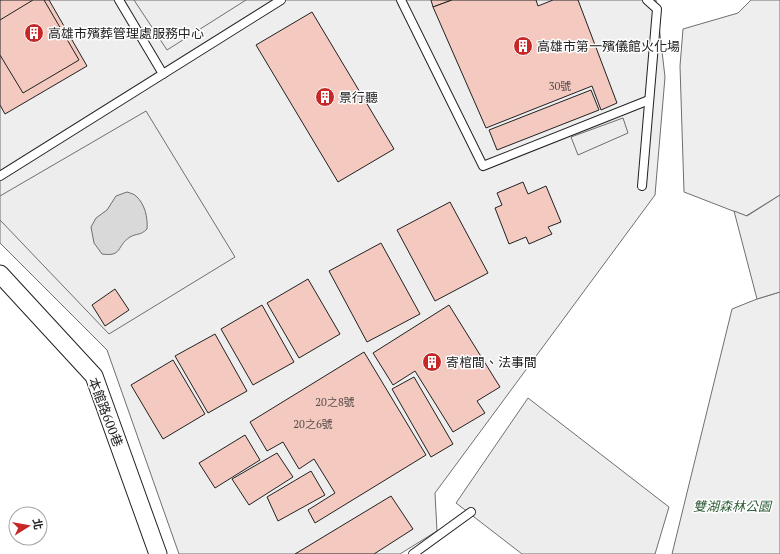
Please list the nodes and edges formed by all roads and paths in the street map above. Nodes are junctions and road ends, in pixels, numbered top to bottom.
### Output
1 (119, 0) edge
2 (281, 0) edge
3 (401, 0) edge
4 (648, 0) edge
5 (163, 74) junction
6 (649, 100) junction
7 (0, 176) edge
8 (642, 186) dead end
9 (0, 274) edge
10 (471, 512) dead end
11 (158, 554) edge
12 (413, 554) edge

1 - 5 lane
2 - 5 lane
3 - 6 lane
4 - 6 lane
5 - 7 lane
6 - 8 lane
9 - 11 street, 本館路600巷
10 - 12 lane

